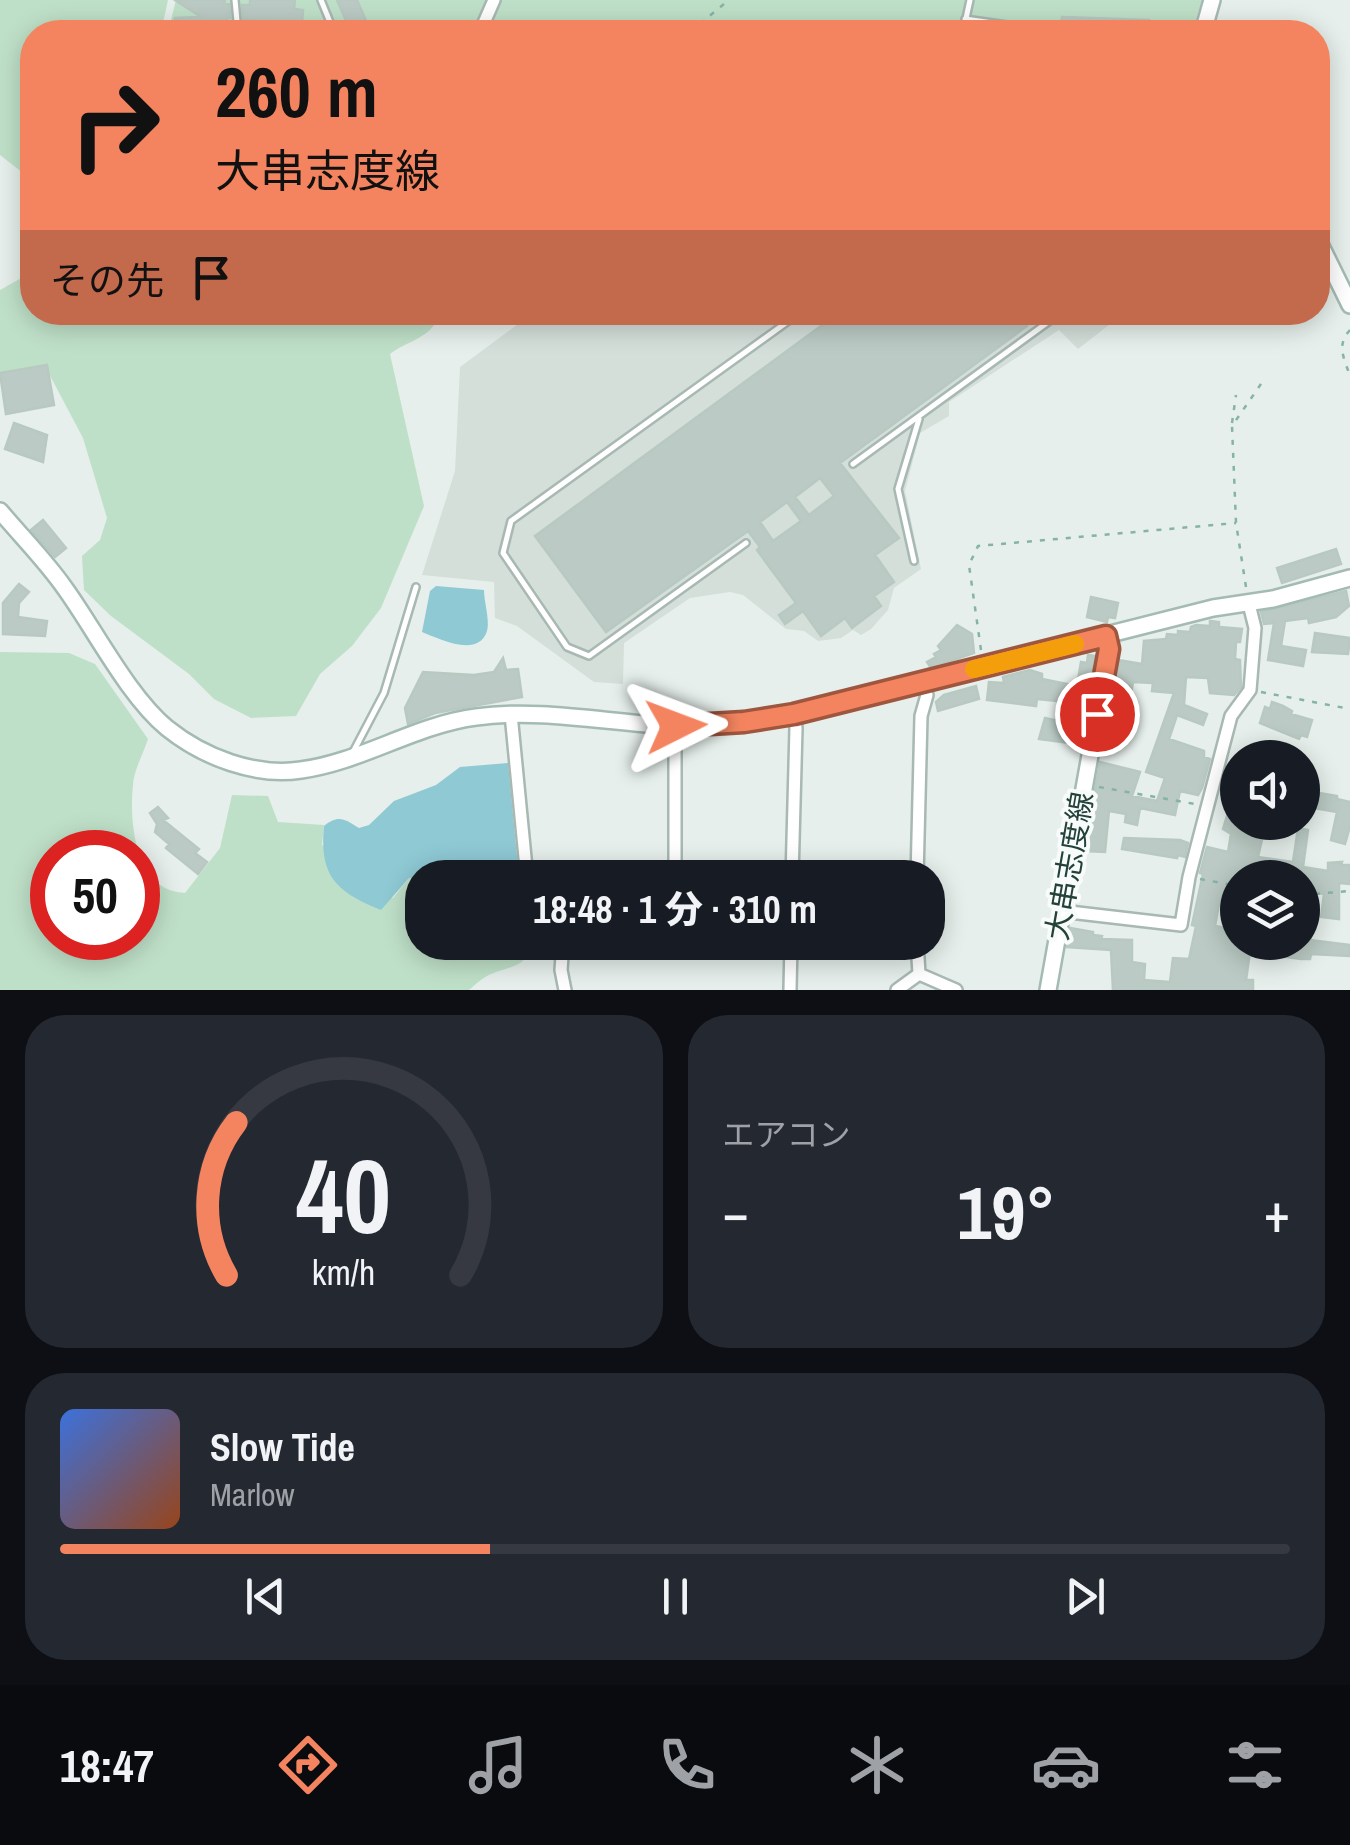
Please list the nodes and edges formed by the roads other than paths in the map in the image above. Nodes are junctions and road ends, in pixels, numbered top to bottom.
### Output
1 (970, 0) edge
2 (964, 19) joint
3 (971, 20) edge
4 (1330, 264) edge
5 (1350, 305) edge
6 (782, 325) edge
7 (1044, 325) edge
8 (920, 416) junction
9 (853, 464) dead end
10 (0, 511) edge
11 (746, 542) dead end
12 (914, 561) dead end
13 (1350, 578) edge
14 (416, 587) dead end
15 (1249, 604) junction
16 (1106, 636) junction
17 (923, 682) junction
18 (511, 714) junction
19 (794, 714) junction
20 (676, 726) junction
21 (351, 756) junction
22 (525, 860) edge
23 (675, 860) edge
24 (792, 860) edge
25 (918, 860) edge
26 (1060, 911) junction
27 (561, 960) edge
28 (790, 960) edge
29 (918, 960) edge
30 (920, 974) junction
31 (565, 990) edge
32 (790, 990) edge
33 (898, 990) edge
34 (956, 990) edge
35 (1048, 990) edge

1 - 2 lane
2 - 3 lane
4 - 5 main road
6 - 11 lane
7 - 8 lane
8 - 9 lane
8 - 12 lane
10 - 21 main road
13 - 15 main road
14 - 21 lane
15 - 16 main road
15 - 26 street
16 - 17 main road
16 - 26 main road, 大串志度線
17 - 19 main road
17 - 25 street
18 - 20 main road
18 - 21 main road
18 - 22 street
19 - 20 main road
19 - 24 street
20 - 23 street
26 - 35 main road, 大串志度線
27 - 31 street
28 - 32 street
29 - 30 street
30 - 33 street
30 - 34 street

